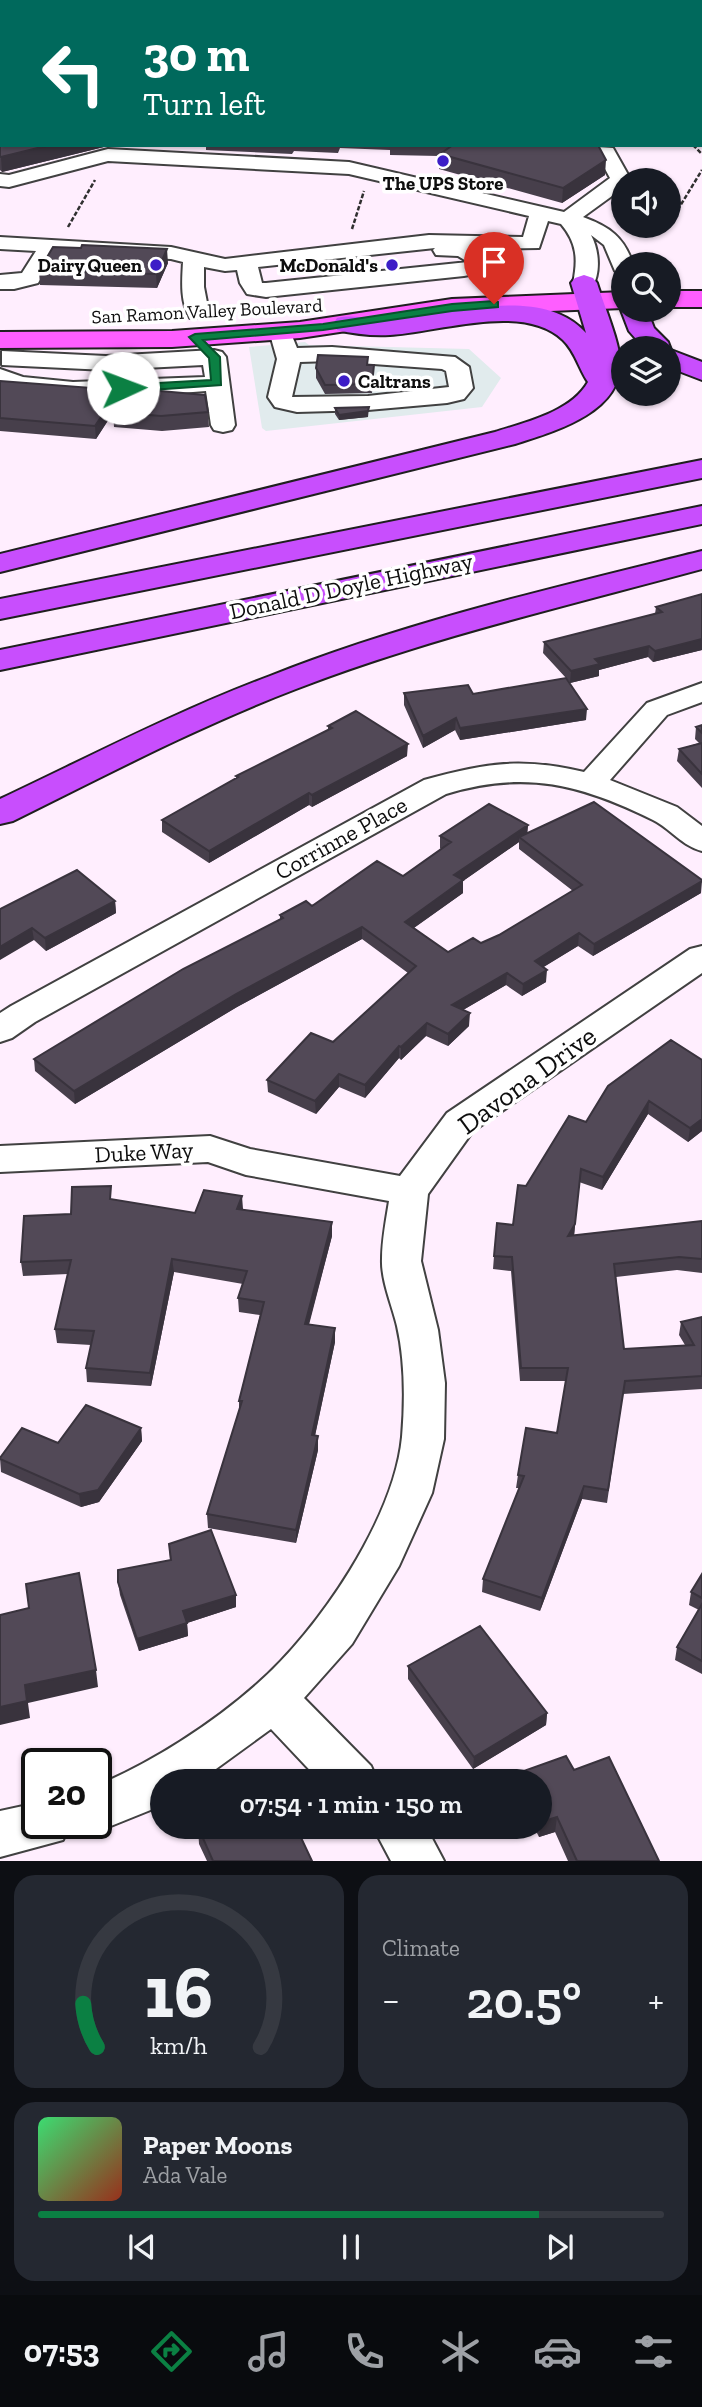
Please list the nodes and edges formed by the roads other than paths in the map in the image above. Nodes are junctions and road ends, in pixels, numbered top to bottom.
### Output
1 (584, 147) edge
2 (0, 180) edge
3 (540, 212) junction
4 (568, 219) junction
5 (0, 243) edge
6 (56, 246) junction
7 (340, 252) junction
8 (619, 252) edge
9 (194, 258) junction
10 (248, 263) junction
11 (0, 282) edge
12 (681, 282) edge
13 (702, 282) edge
14 (611, 285) edge
15 (587, 292) junction
16 (611, 297) edge
17 (681, 299) edge
18 (702, 299) edge
19 (340, 315) junction
20 (196, 325) junction
21 (284, 343) junction
22 (2, 349) edge
23 (214, 357) junction
24 (681, 363) edge
25 (702, 372) edge
26 (217, 383) junction
27 (602, 384) junction
28 (223, 425) dead end
29 (702, 469) edge
30 (702, 515) edge
31 (702, 560) edge
32 (0, 563) edge
33 (0, 609) edge
34 (0, 660) edge
35 (702, 692) edge
36 (591, 783) junction
37 (0, 813) edge
38 (702, 841) edge
39 (702, 957) edge
40 (0, 1030) edge
41 (0, 1159) edge
42 (409, 1191) junction
43 (274, 1699) junction
44 (341, 1769) edge
45 (112, 1802) edge
46 (21, 1829) edge
47 (0, 1833) edge
48 (405, 1839) edge
49 (419, 1861) edge

1 - 4 street
2 - 3 street
3 - 4 street
3 - 7 street
4 - 8 street
4 - 15 street
5 - 6 street
6 - 9 street
6 - 11 street
7 - 10 street
7 - 10 street
9 - 10 street
9 - 20 street
12 - 13 main road
14 - 15 main road, San Ramon Valley Boulevard
15 - 16 main road, San Ramon Valley Boulevard
15 - 19 main road, San Ramon Valley Boulevard
15 - 27 highway
17 - 18 main road
19 - 20 main road
19 - 21 main road, San Ramon Valley Boulevard
19 - 27 highway
20 - 21 main road, San Ramon Valley Boulevard
20 - 22 main road, San Ramon Valley Boulevard
20 - 22 main road, San Ramon Valley Boulevard
20 - 23 street
21 - 21 street
22 - 23 street
22 - 26 street
23 - 26 street
24 - 25 highway
26 - 28 street
27 - 32 highway
29 - 33 highway, Donald D Doyle Highway
30 - 34 highway, Donald D Doyle Highway
31 - 37 highway
35 - 36 street
36 - 38 street, Corrinne Place
36 - 40 street, Corrinne Place
39 - 42 street, Davona Drive
41 - 42 street, Duke Way
42 - 43 street, Davona Drive
43 - 44 street
43 - 45 street, Davona Drive
46 - 47 street
48 - 49 street

